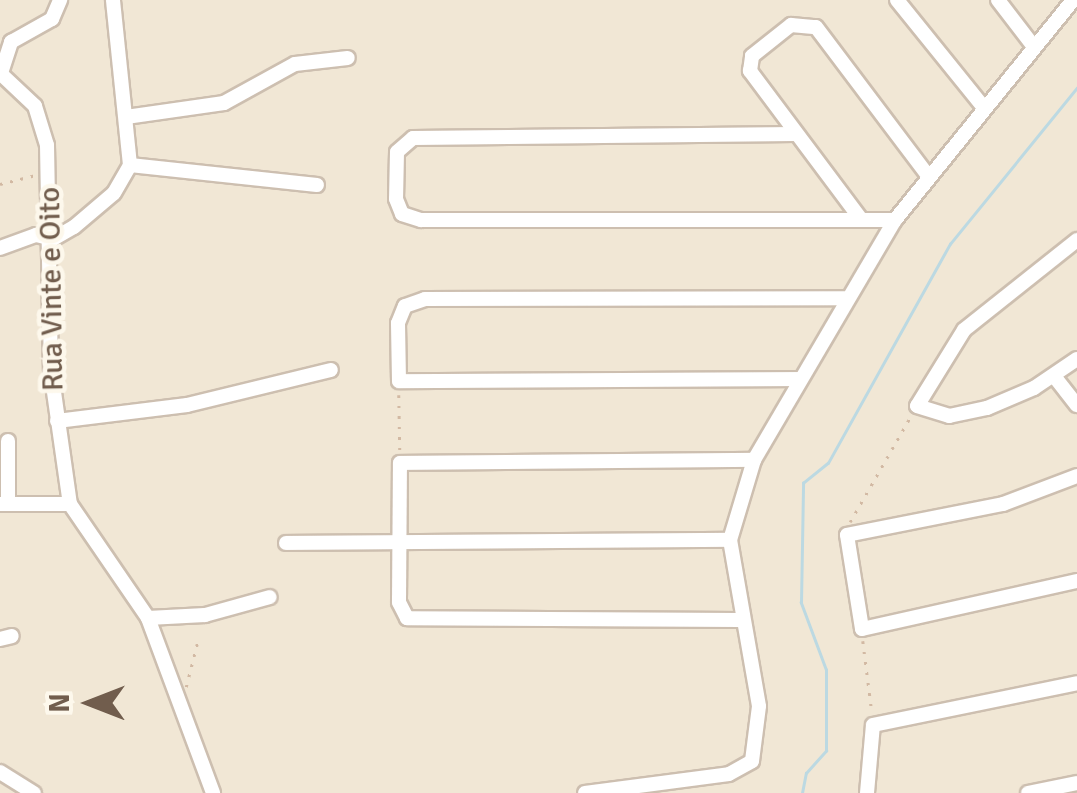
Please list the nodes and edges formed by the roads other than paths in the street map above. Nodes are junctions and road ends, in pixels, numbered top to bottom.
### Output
1 (60, 0) edge
2 (112, 0) edge
3 (897, 0) edge
4 (998, 0) edge
5 (1073, 0) edge
6 (1034, 47) junction
7 (348, 58) dead end
8 (0, 73) edge
9 (984, 108) junction
10 (126, 117) junction
11 (795, 134) junction
12 (130, 165) junction
13 (928, 177) junction
14 (317, 185) dead end
15 (860, 218) junction
16 (895, 220) junction
17 (53, 239) junction
18 (1077, 240) edge
19 (0, 248) edge
20 (844, 298) junction
21 (1077, 358) edge
22 (331, 370) dead end
23 (1054, 376) junction
24 (799, 379) junction
25 (1077, 405) edge
26 (57, 421) junction
27 (8, 441) dead end
28 (754, 460) junction
29 (1077, 476) edge
30 (4, 504) edge
31 (70, 504) junction
32 (730, 540) junction
33 (399, 542) junction
34 (286, 543) dead end
35 (1077, 580) edge
36 (270, 597) dead end
37 (148, 618) junction
38 (740, 620) junction
39 (1077, 683) edge
40 (0, 772) edge
41 (1077, 783) edge
42 (34, 793) edge
43 (213, 793) edge
44 (585, 793) edge
45 (867, 793) edge
46 (1028, 793) edge

1 - 8 street
2 - 10 street
3 - 9 street
4 - 6 street
5 - 6 street
6 - 9 street
7 - 10 street
8 - 17 street, Rua Vinte e Oito
9 - 13 street
10 - 12 street
11 - 13 street
11 - 15 street
11 - 15 street
12 - 14 street
12 - 17 street
13 - 16 street
15 - 16 street
16 - 20 street
17 - 19 street
17 - 26 street, Rua Vinte e Oito
18 - 23 street
20 - 24 street
20 - 24 street
21 - 23 street
22 - 26 street
23 - 25 street
24 - 28 street
26 - 31 street, Rua Vinte e Oito
27 - 30 street
28 - 32 street
28 - 33 street
29 - 35 street
30 - 31 street
31 - 37 street, Rua Vinte e Oito
32 - 33 street
32 - 38 street
33 - 34 street
33 - 38 street
36 - 37 street
37 - 43 street, Rua Vinte e Oito
38 - 44 street
39 - 45 street
40 - 42 street
41 - 46 street

